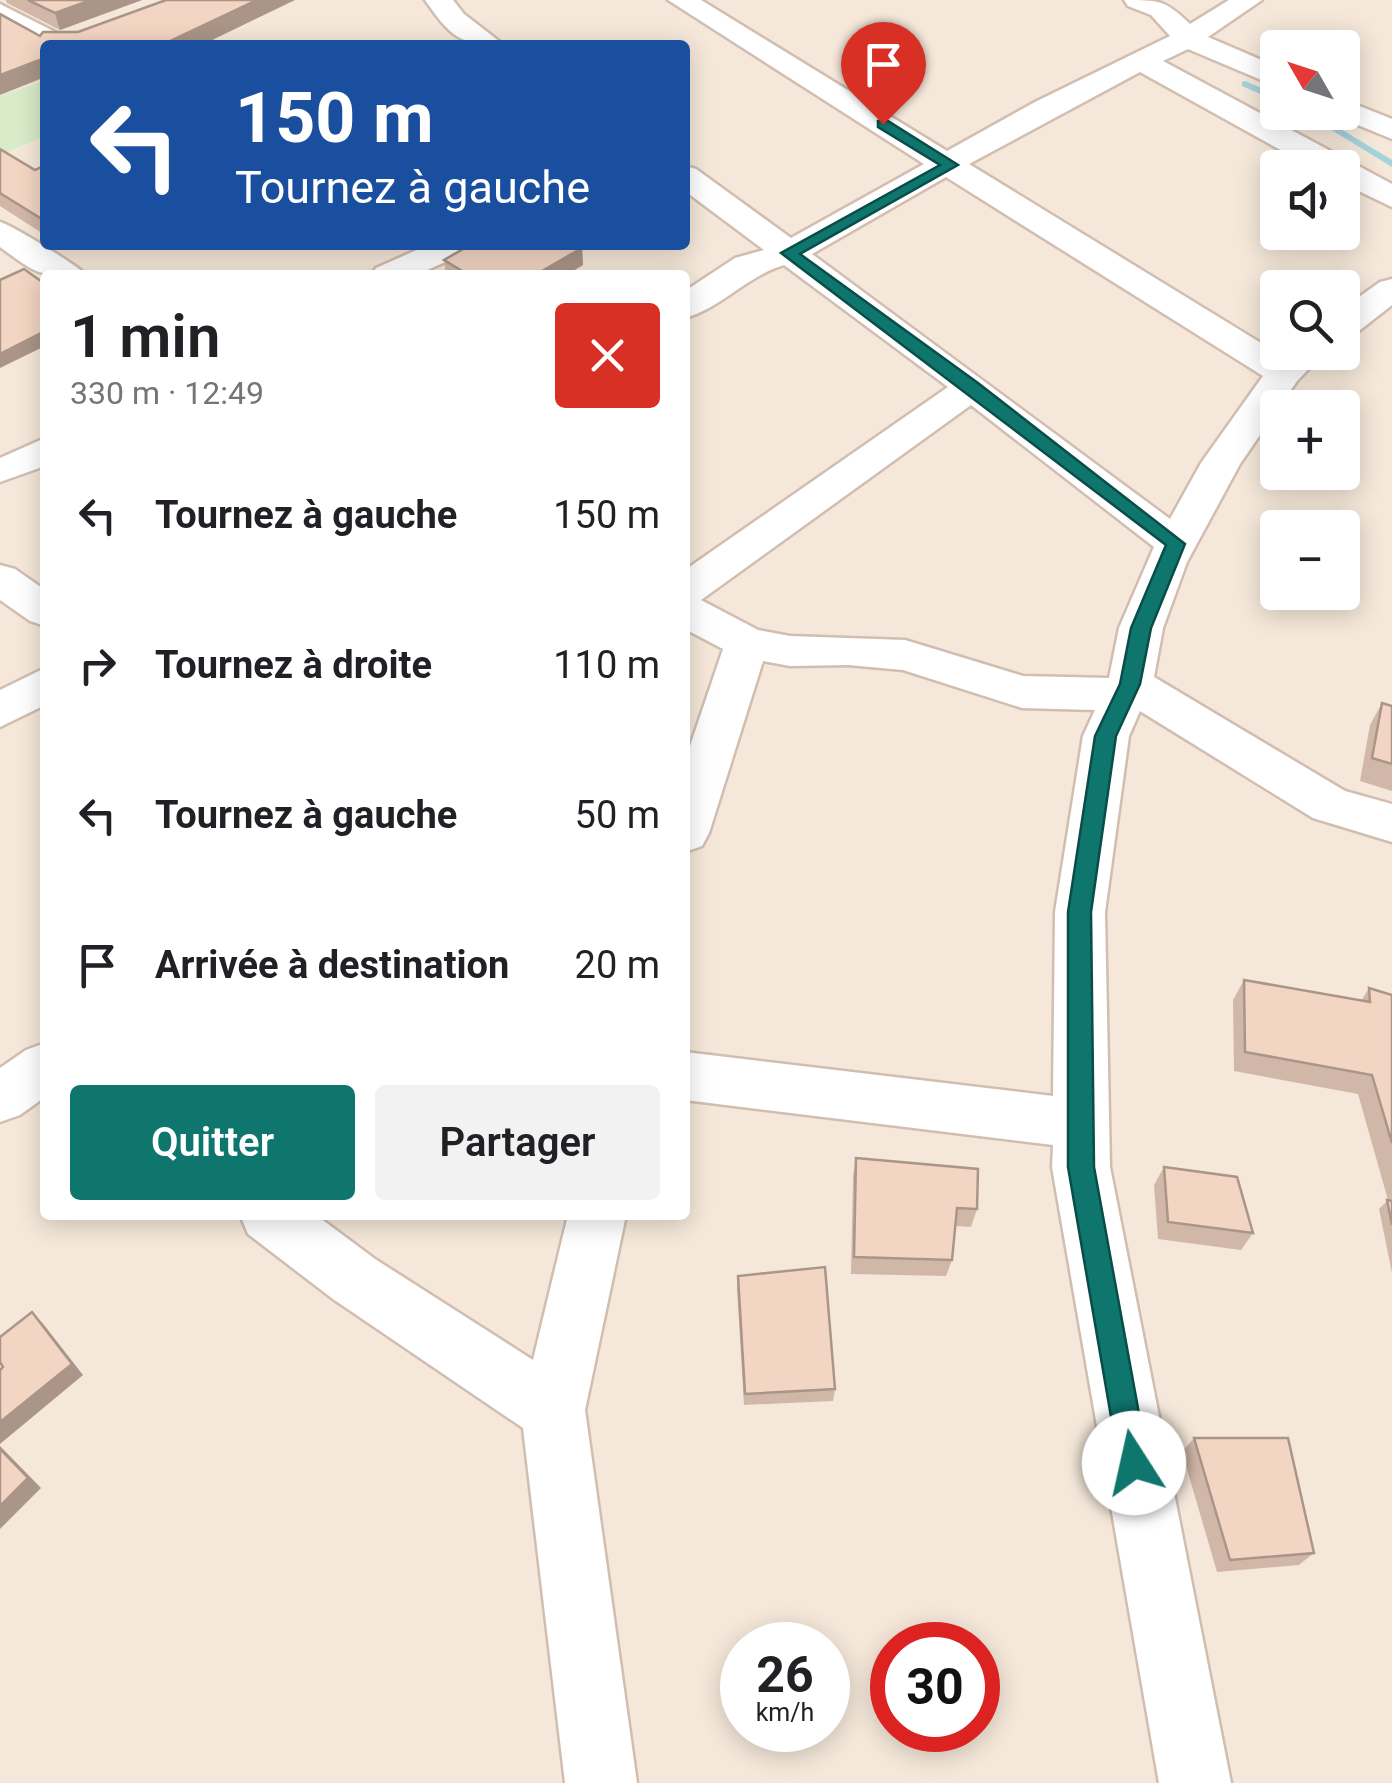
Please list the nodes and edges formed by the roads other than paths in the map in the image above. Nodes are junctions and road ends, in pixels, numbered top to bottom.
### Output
1 (439, 0) edge
2 (682, 0) edge
3 (1138, 0) edge
4 (1248, 0) edge
5 (0, 12) edge
6 (92, 32) edge
7 (1187, 38) junction
8 (49, 40) edge
9 (71, 40) edge
10 (483, 40) edge
11 (1141, 61) junction
12 (1260, 70) edge
13 (1360, 116) edge
14 (1392, 130) edge
15 (1305, 150) edge
16 (950, 165) junction
17 (690, 180) edge
18 (1360, 180) edge
19 (1392, 197) edge
20 (0, 232) edge
21 (82, 250) edge
22 (445, 250) edge
23 (789, 253) junction
24 (57, 270) edge
25 (399, 270) edge
26 (1392, 289) edge
27 (690, 304) edge
28 (1360, 313) edge
29 (1260, 342) edge
30 (1291, 370) edge
31 (972, 387) junction
32 (40, 453) edge
33 (0, 470) edge
34 (1176, 544) junction
35 (0, 580) edge
36 (690, 587) edge
37 (40, 608) edge
38 (690, 613) edge
39 (747, 643) junction
40 (40, 687) edge
41 (1128, 690) junction
42 (0, 711) edge
43 (690, 818) edge
44 (1392, 822) edge
45 (40, 1070) edge
46 (690, 1077) edge
47 (0, 1098) edge
48 (1081, 1124) junction
49 (276, 1220) edge
50 (596, 1220) edge
51 (553, 1410) junction
52 (601, 1783) edge
53 (1195, 1783) edge

1 - 10 street
2 - 16 street
3 - 7 street
4 - 7 street
5 - 8 street
6 - 9 street
7 - 11 street
7 - 12 street
11 - 15 street
11 - 16 street
13 - 14 street
16 - 23 street
16 - 29 street
17 - 23 street
18 - 19 street
20 - 24 street
21 - 24 street
22 - 25 street
23 - 27 street
23 - 31 street
26 - 28 street
30 - 34 street
31 - 34 street
31 - 36 street
32 - 33 street
34 - 41 street
35 - 37 street
38 - 39 street
39 - 41 street
39 - 43 street
40 - 42 street
41 - 44 street
41 - 48 street
45 - 47 street
46 - 48 street
48 - 53 street
49 - 51 street
50 - 51 street
51 - 52 street

